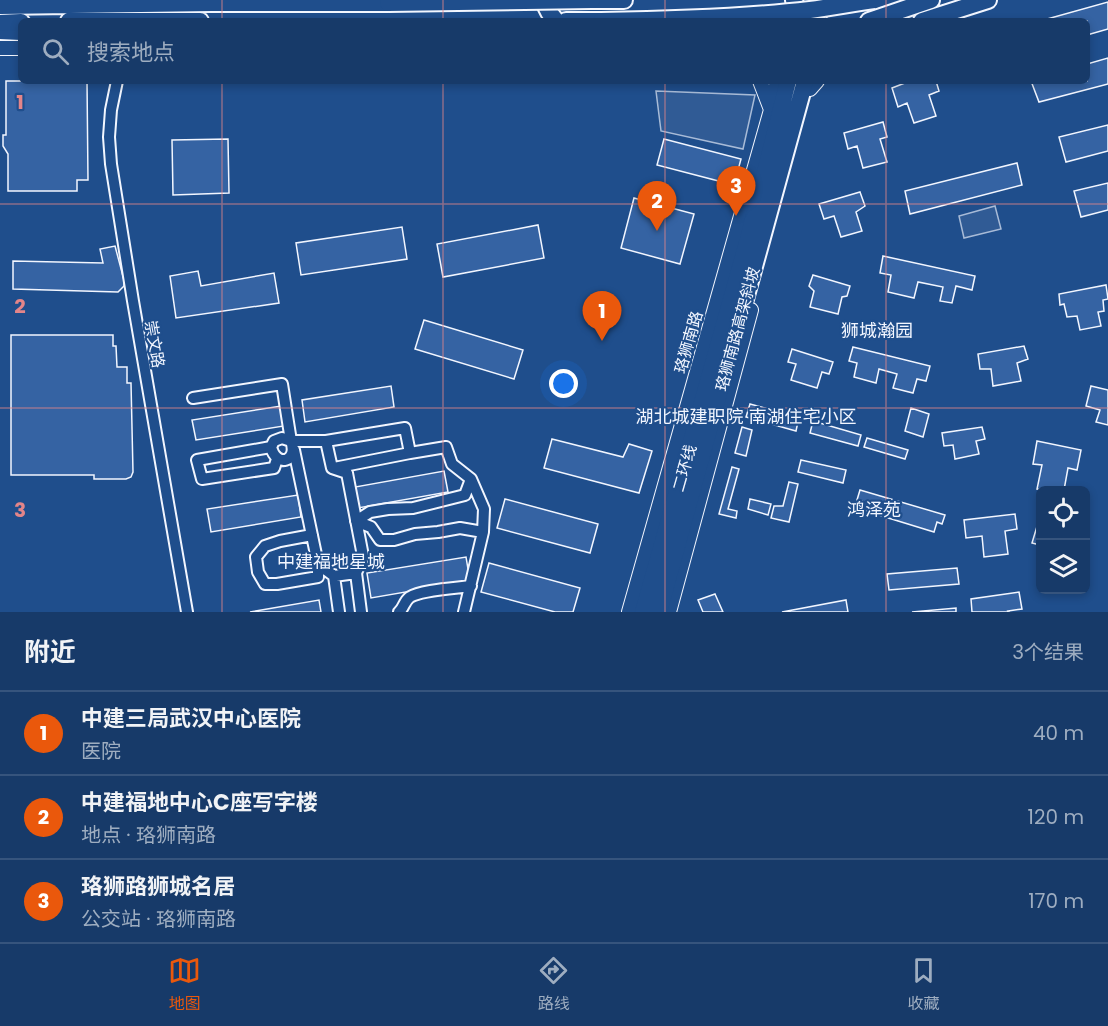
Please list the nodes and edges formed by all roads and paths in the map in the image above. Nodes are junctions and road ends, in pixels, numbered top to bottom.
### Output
1 (543, 0) edge
2 (592, 0) edge
3 (603, 0) edge
4 (624, 0) edge
5 (792, 0) edge
6 (802, 0) edge
7 (820, 0) edge
8 (830, 0) edge
9 (874, 0) edge
10 (932, 0) edge
11 (974, 0) edge
12 (988, 0) edge
13 (217, 1) edge
14 (0, 6) edge
15 (554, 18) edge
16 (698, 18) edge
17 (789, 18) edge
18 (798, 18) edge
19 (799, 18) edge
20 (817, 18) edge
21 (827, 18) edge
22 (878, 18) edge
23 (899, 18) edge
24 (931, 18) edge
25 (18, 22) edge
26 (0, 23) edge
27 (0, 33) edge
28 (18, 33) edge
29 (0, 48) edge
30 (18, 48) edge
31 (116, 84) edge
32 (761, 84) edge
33 (776, 84) edge
34 (787, 84) edge
35 (811, 84) edge
36 (811, 84) edge
37 (771, 110) junction
38 (193, 398) dead end
39 (326, 441) junction
40 (292, 446) junction
41 (271, 447) junction
42 (410, 453) junction
43 (277, 459) junction
44 (332, 468) junction
45 (471, 479) junction
46 (356, 521) junction
47 (483, 532) junction
48 (312, 535) junction
49 (318, 564) junction
50 (356, 573) junction
51 (334, 576) junction
52 (471, 586) junction
53 (187, 612) edge
54 (339, 612) edge
55 (361, 612) edge
56 (399, 612) edge
57 (464, 612) edge
58 (629, 612) edge
59 (643, 612) edge
60 (659, 612) edge
61 (669, 612) edge

1 - 15 highway
2 - 3 highway
2 - 13 highway, bridge
3 - 4 highway
5 - 17 main road
5 - 18 highway
6 - 19 highway
7 - 20 highway
8 - 21 main road
9 - 16 highway, bridge
10 - 22 highway
11 - 23 main road
12 - 24 highway
13 - 14 highway
25 - 26 highway
27 - 28 main road
29 - 30 main road
31 - 53 street, 崇文路
32 - 37 main road
33 - 37 main road, 珞狮南路
34 - 59 highway, 二环线
35 - 60 highway, 珞狮南路高架斜坡
36 - 61 main road
37 - 58 main road, 珞狮南路
38 - 40 street
39 - 40 street
39 - 42 street
39 - 44 street
40 - 41 street
40 - 43 street
40 - 48 street
41 - 43 street
41 - 43 street
42 - 44 street
42 - 45 street
44 - 46 street
45 - 46 street
45 - 47 street
46 - 47 street
46 - 50 street
47 - 52 street
48 - 49 street
48 - 49 street
49 - 51 street
50 - 51 street
50 - 55 street
51 - 54 street
52 - 56 street
52 - 57 street

